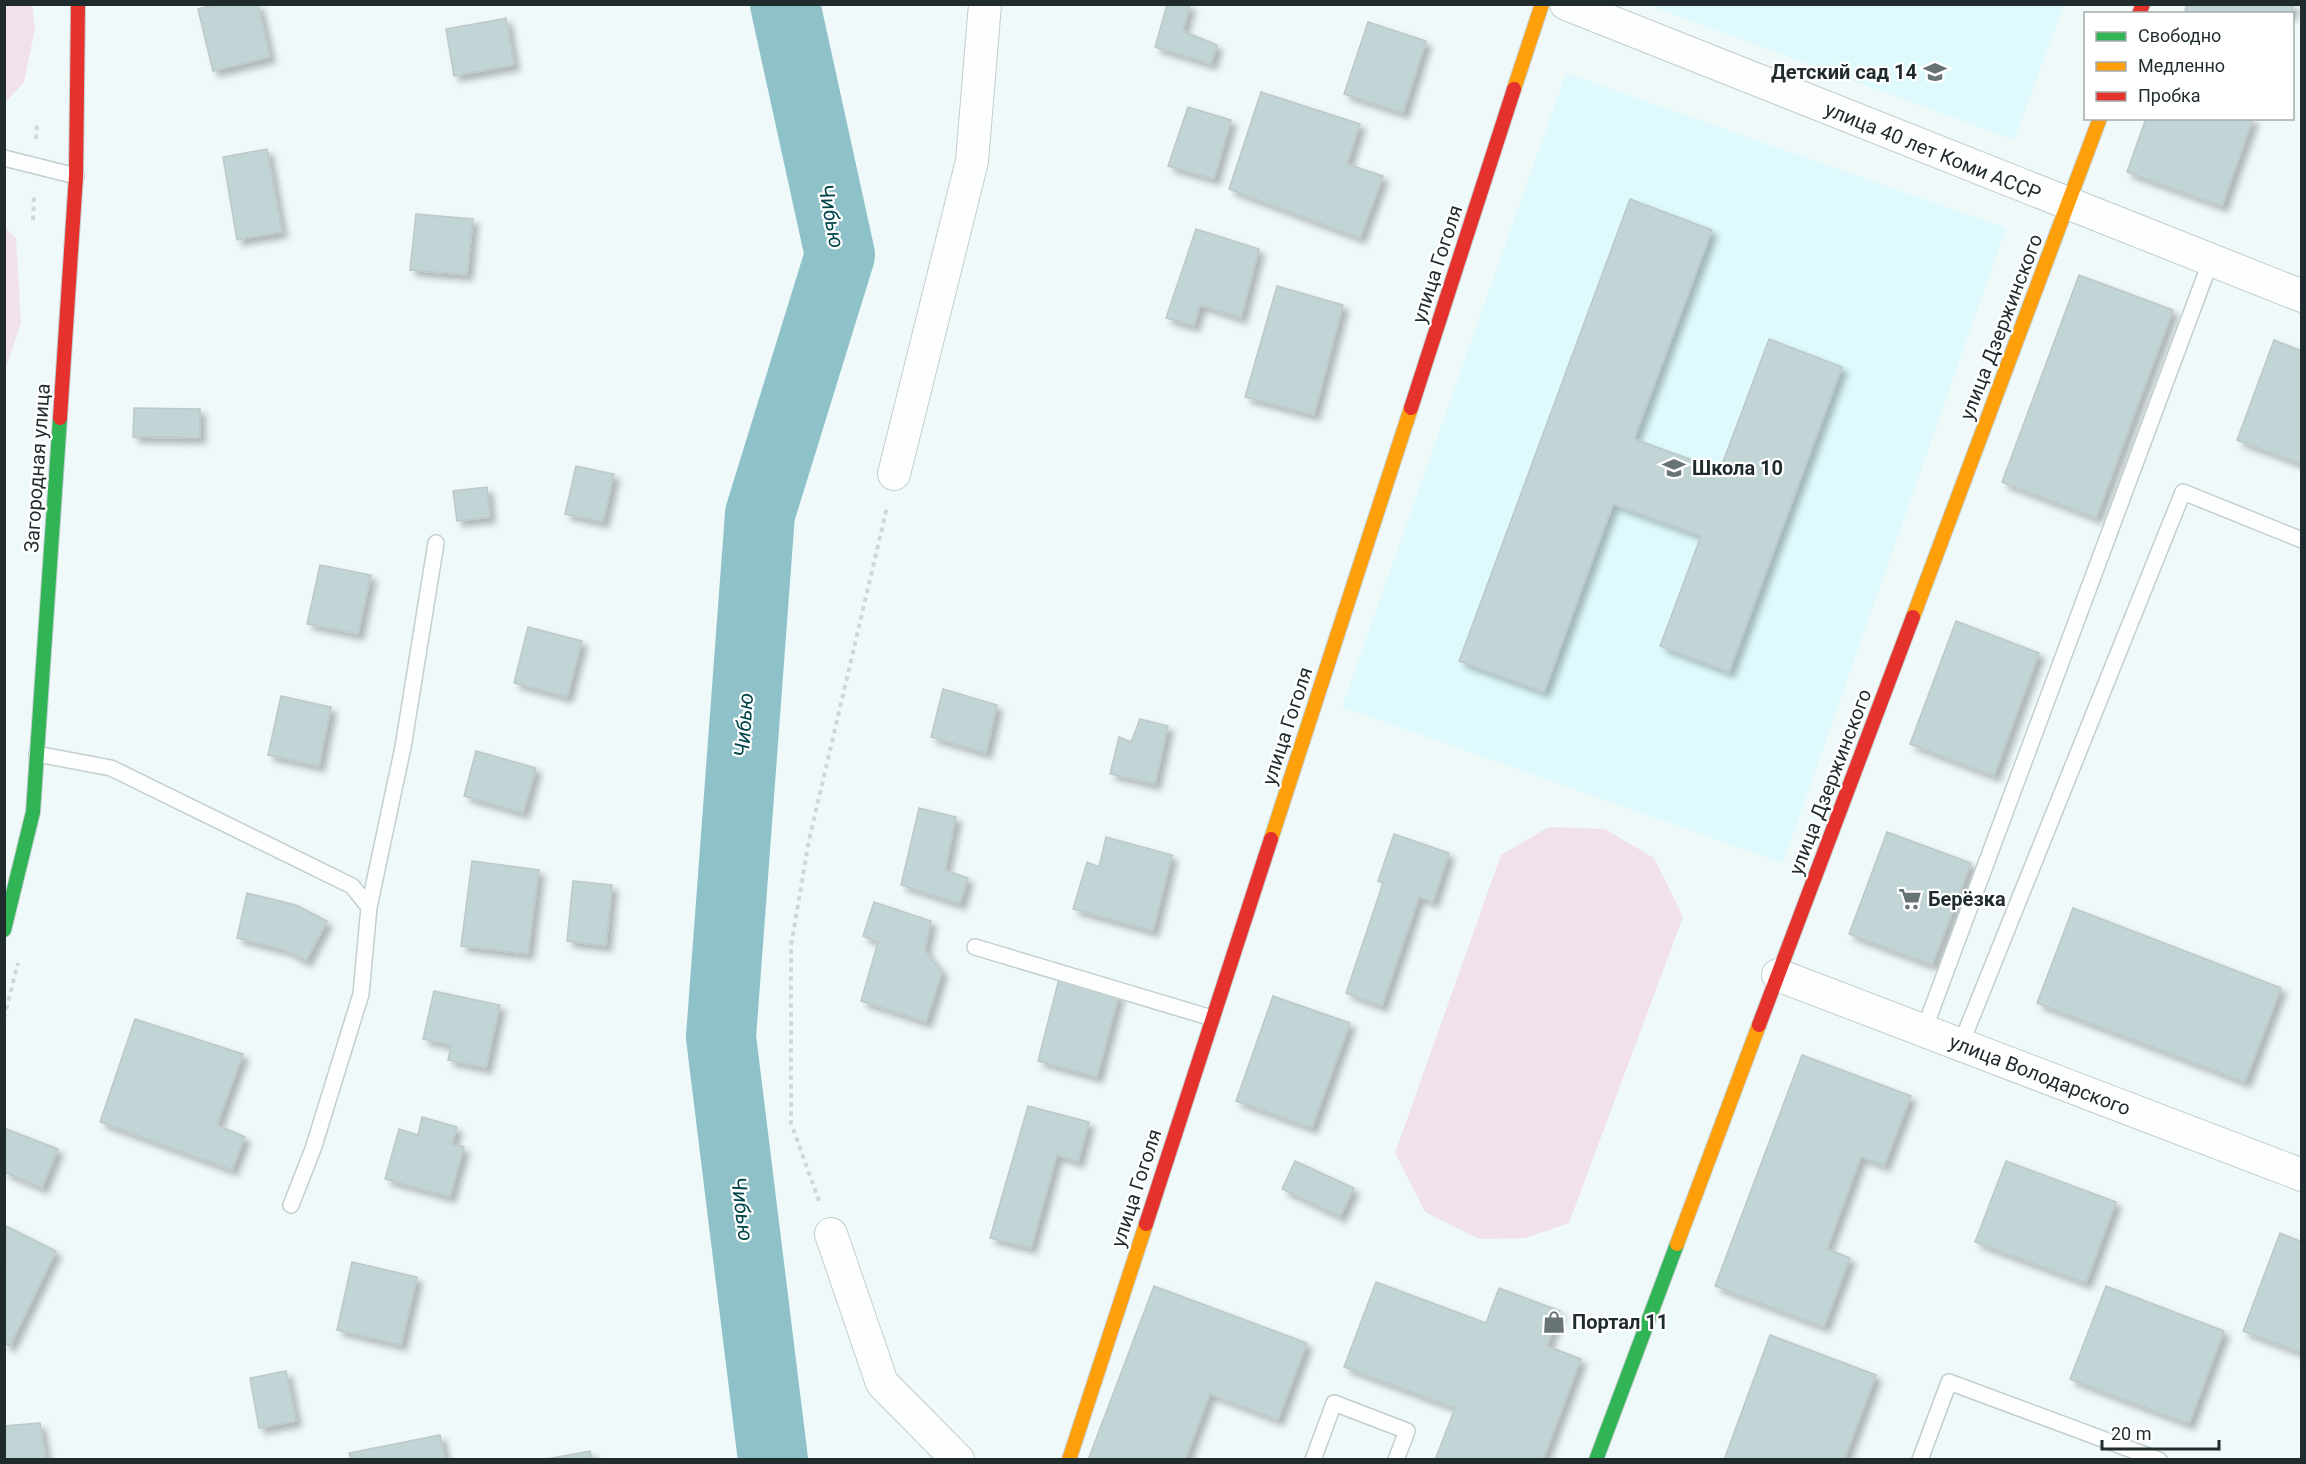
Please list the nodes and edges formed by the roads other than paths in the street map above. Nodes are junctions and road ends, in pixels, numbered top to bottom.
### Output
1 (78, 4) edge
2 (985, 4) edge
3 (1542, 4) edge
4 (1566, 4) edge
5 (2099, 120) edge
6 (4, 158) edge
7 (76, 176) junction
8 (2068, 204) junction
9 (2211, 261) junction
10 (2301, 296) edge
11 (894, 474) road end
12 (2301, 540) edge
13 (436, 543) dead end
14 (37, 754) junction
15 (369, 907) junction
16 (4, 930) edge
17 (975, 947) dead end
18 (1778, 975) junction
19 (1212, 1018) junction
20 (1924, 1030) junction
21 (1961, 1044) junction
22 (2301, 1175) edge
23 (291, 1205) dead end
24 (831, 1234) road end
25 (958, 1460) edge
26 (1069, 1460) edge
27 (1313, 1460) edge
28 (1396, 1460) edge
29 (1596, 1460) edge
30 (1920, 1460) edge
31 (2159, 1460) edge

1 - 7 street, Загородная улица
2 - 11 street
3 - 19 street, улица Гоголя
4 - 8 street, улица 40 лет Коми АССР
5 - 8 street, улица Дзержинского
6 - 7 lane
7 - 14 street, Загородная улица
8 - 9 street, улица 40 лет Коми АССР
8 - 18 street, улица Дзержинского
9 - 10 street, улица 40 лет Коми АССР
9 - 20 lane
12 - 21 lane
13 - 15 lane
14 - 15 lane
14 - 16 street, Загородная улица
15 - 23 lane
17 - 19 lane
18 - 20 street, улица Володарского
18 - 29 street, улица Дзержинского
19 - 26 street, улица Гоголя
20 - 21 street, улица Володарского
21 - 22 street, улица Володарского
24 - 25 street
27 - 28 lane
30 - 31 lane

